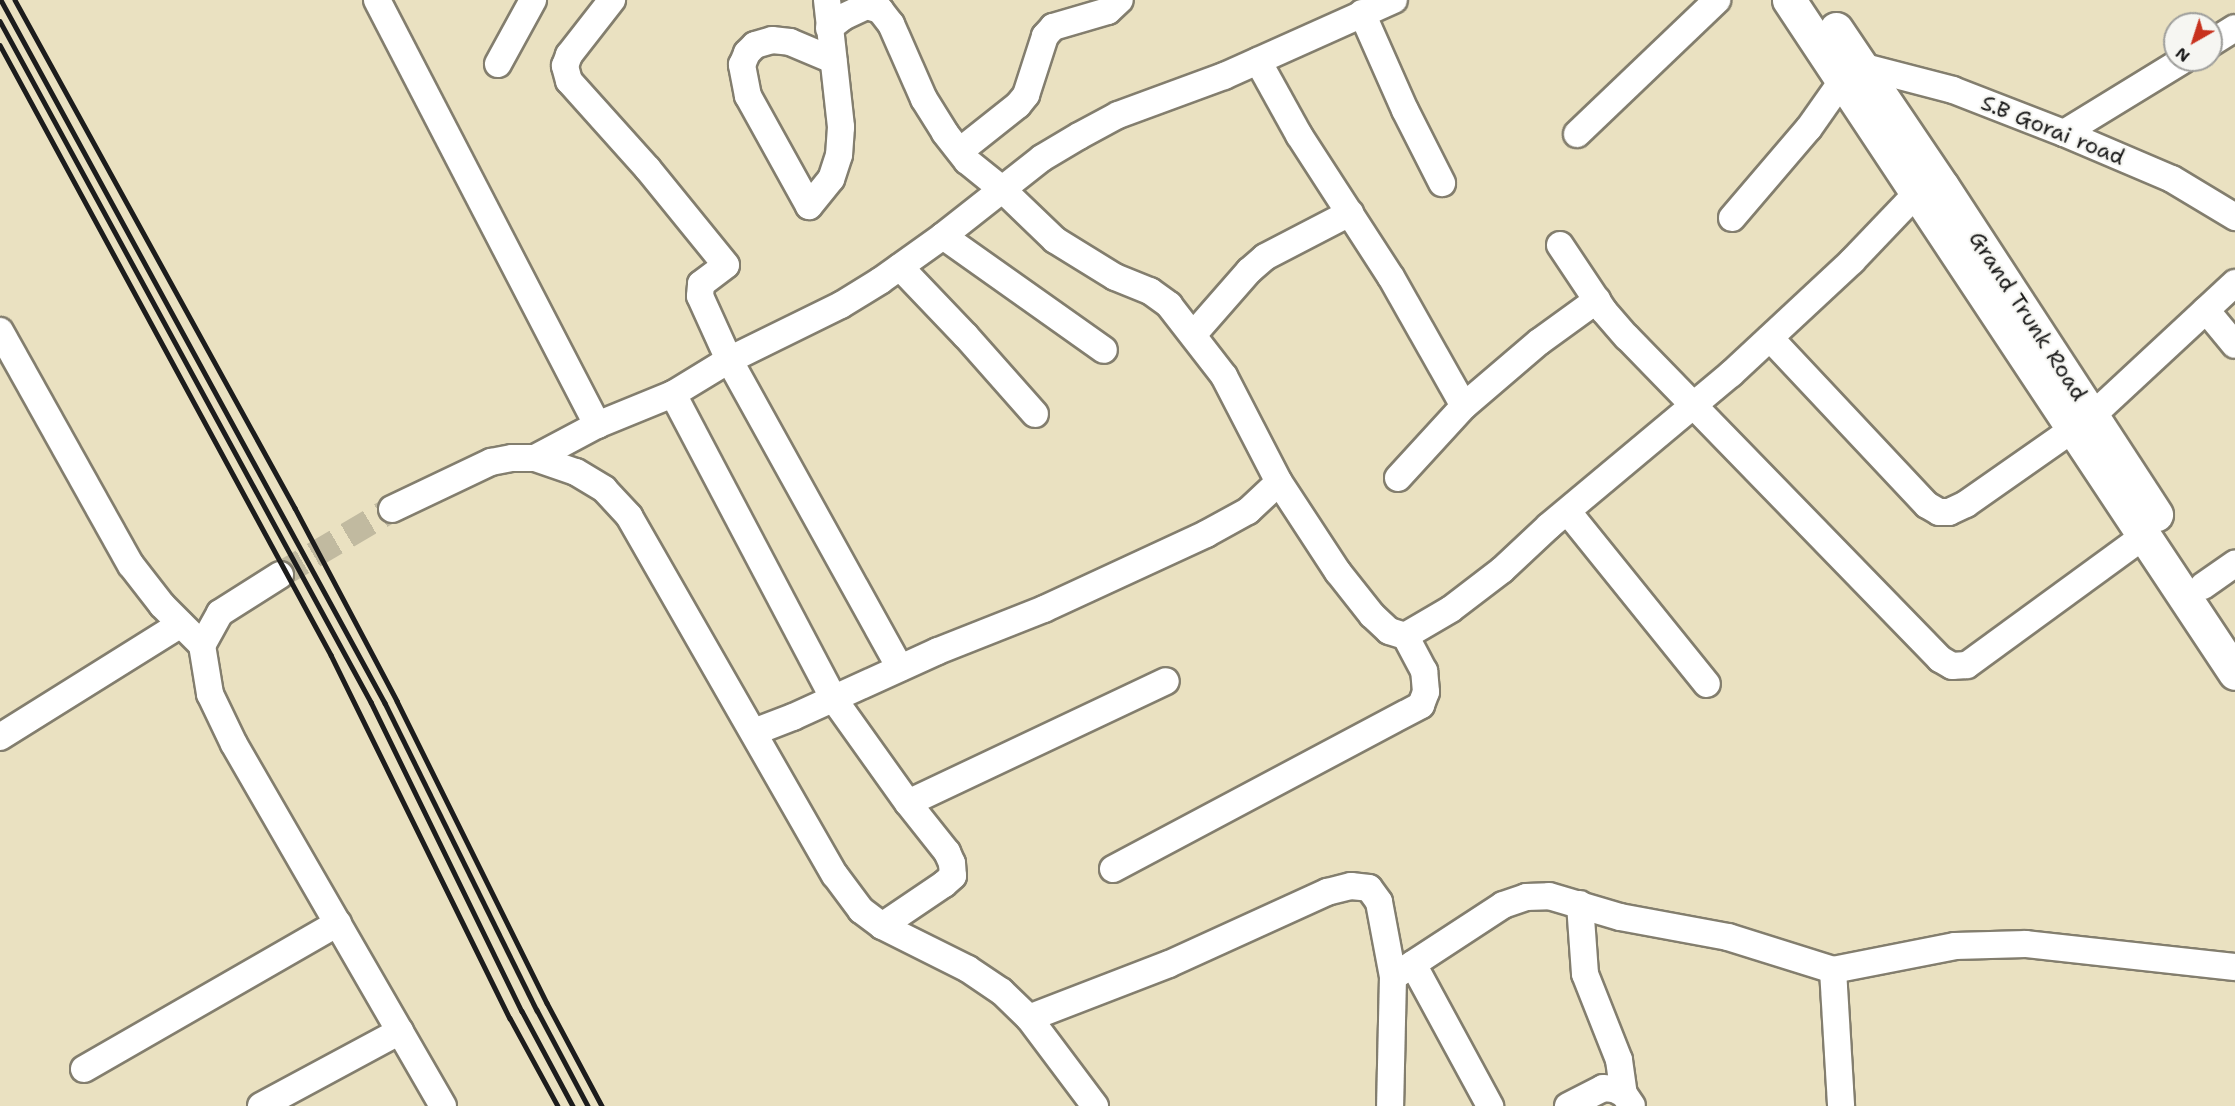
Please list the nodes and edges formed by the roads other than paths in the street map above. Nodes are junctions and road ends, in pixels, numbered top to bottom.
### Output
1 (377, 0) edge
2 (533, 0) edge
3 (612, 0) edge
4 (827, 0) edge
5 (1120, 0) edge
6 (1394, 0) edge
7 (1717, 0) edge
8 (1789, 0) edge
9 (1816, 0) edge
10 (1362, 13) junction
11 (829, 28) junction
12 (833, 60) junction
13 (1258, 61) junction
14 (498, 64) dead end
15 (2163, 72) edge
16 (1852, 73) junction
17 (2064, 133) junction
18 (1577, 134) dead end
19 (960, 151) junction
20 (1443, 183) dead end
21 (1004, 190) junction
22 (1917, 192) junction
23 (1350, 213) junction
24 (2235, 217) edge
25 (1732, 218) dead end
26 (943, 236) junction
27 (1560, 245) dead end
28 (900, 267) junction
29 (2235, 283) edge
30 (1597, 300) junction
31 (2206, 310) junction
32 (0, 332) edge
33 (1193, 335) junction
34 (1770, 338) junction
35 (2235, 345) edge
36 (1104, 350) dead end
37 (729, 360) junction
38 (673, 394) junction
39 (1691, 405) junction
40 (1464, 406) junction
41 (1035, 414) dead end
42 (2083, 422) junction
43 (597, 425) junction
44 (535, 458) junction
45 (1398, 478) dead end
46 (1280, 482) junction
47 (392, 509) tunnel mouth
48 (1568, 512) junction
49 (2144, 536) junction
50 (2235, 564) edge
51 (280, 575) tunnel mouth
52 (2203, 586) junction
53 (181, 624) junction
54 (1405, 636) junction
55 (2235, 636) edge
56 (202, 645) junction
57 (900, 668) junction
58 (2235, 673) edge
59 (1166, 681) dead end
60 (1707, 684) dead end
61 (833, 698) junction
62 (754, 732) junction
63 (0, 737) edge
64 (908, 803) junction
65 (1113, 868) dead end
66 (1580, 904) junction
67 (338, 923) junction
68 (882, 926) junction
69 (2235, 967) edge
70 (1833, 970) junction
71 (1403, 971) junction
72 (1029, 1018) junction
73 (400, 1030) junction
74 (84, 1069) dead end
75 (1628, 1100) edge
76 (261, 1106) edge
77 (443, 1106) edge
78 (1095, 1106) edge
79 (1390, 1106) edge
80 (1490, 1106) edge
81 (1568, 1106) edge
82 (1841, 1106) edge

1 - 43 street
2 - 14 street
3 - 37 street
4 - 11 street
5 - 19 street
6 - 10 street
7 - 18 street
8 - 16 main road
9 - 16 main road, Grand Trunk Road
10 - 13 street
10 - 20 street
11 - 12 street
11 - 19 street
12 - 12 street
13 - 21 street
13 - 23 street
15 - 17 street
16 - 17 street, S.B Gorai road
16 - 22 main road
16 - 25 street
16 - 42 main road, Grand Trunk Road
17 - 24 street, S.B Gorai road
19 - 21 street
21 - 26 street
21 - 33 street
22 - 34 street
22 - 42 main road
23 - 33 street
23 - 40 street
26 - 28 street
26 - 36 street
27 - 30 street
28 - 37 street
28 - 41 street
29 - 31 street
30 - 39 street
30 - 40 street
31 - 35 street
31 - 42 street
32 - 53 street
33 - 46 street
34 - 39 street
34 - 42 street
37 - 38 street
37 - 57 street
38 - 43 street
38 - 61 street
39 - 48 street
39 - 49 street
40 - 45 street
42 - 49 main road
42 - 52 main road, Grand Trunk Road
43 - 44 street
44 - 47 street
44 - 62 street
46 - 54 street
46 - 57 street
48 - 54 street
48 - 60 street
49 - 58 main road
50 - 52 street
51 - 56 street
52 - 55 main road, Grand Trunk Road
53 - 56 street
53 - 63 street
54 - 65 street
56 - 67 street
57 - 61 street
59 - 64 street
61 - 62 street
61 - 64 street
62 - 68 street
64 - 68 street
66 - 70 street
66 - 71 street
66 - 75 street
67 - 73 street
67 - 74 street
68 - 72 street
69 - 70 street
70 - 82 street
71 - 72 street
71 - 79 street
71 - 80 street
72 - 78 street
73 - 76 street
73 - 77 street
75 - 81 street

